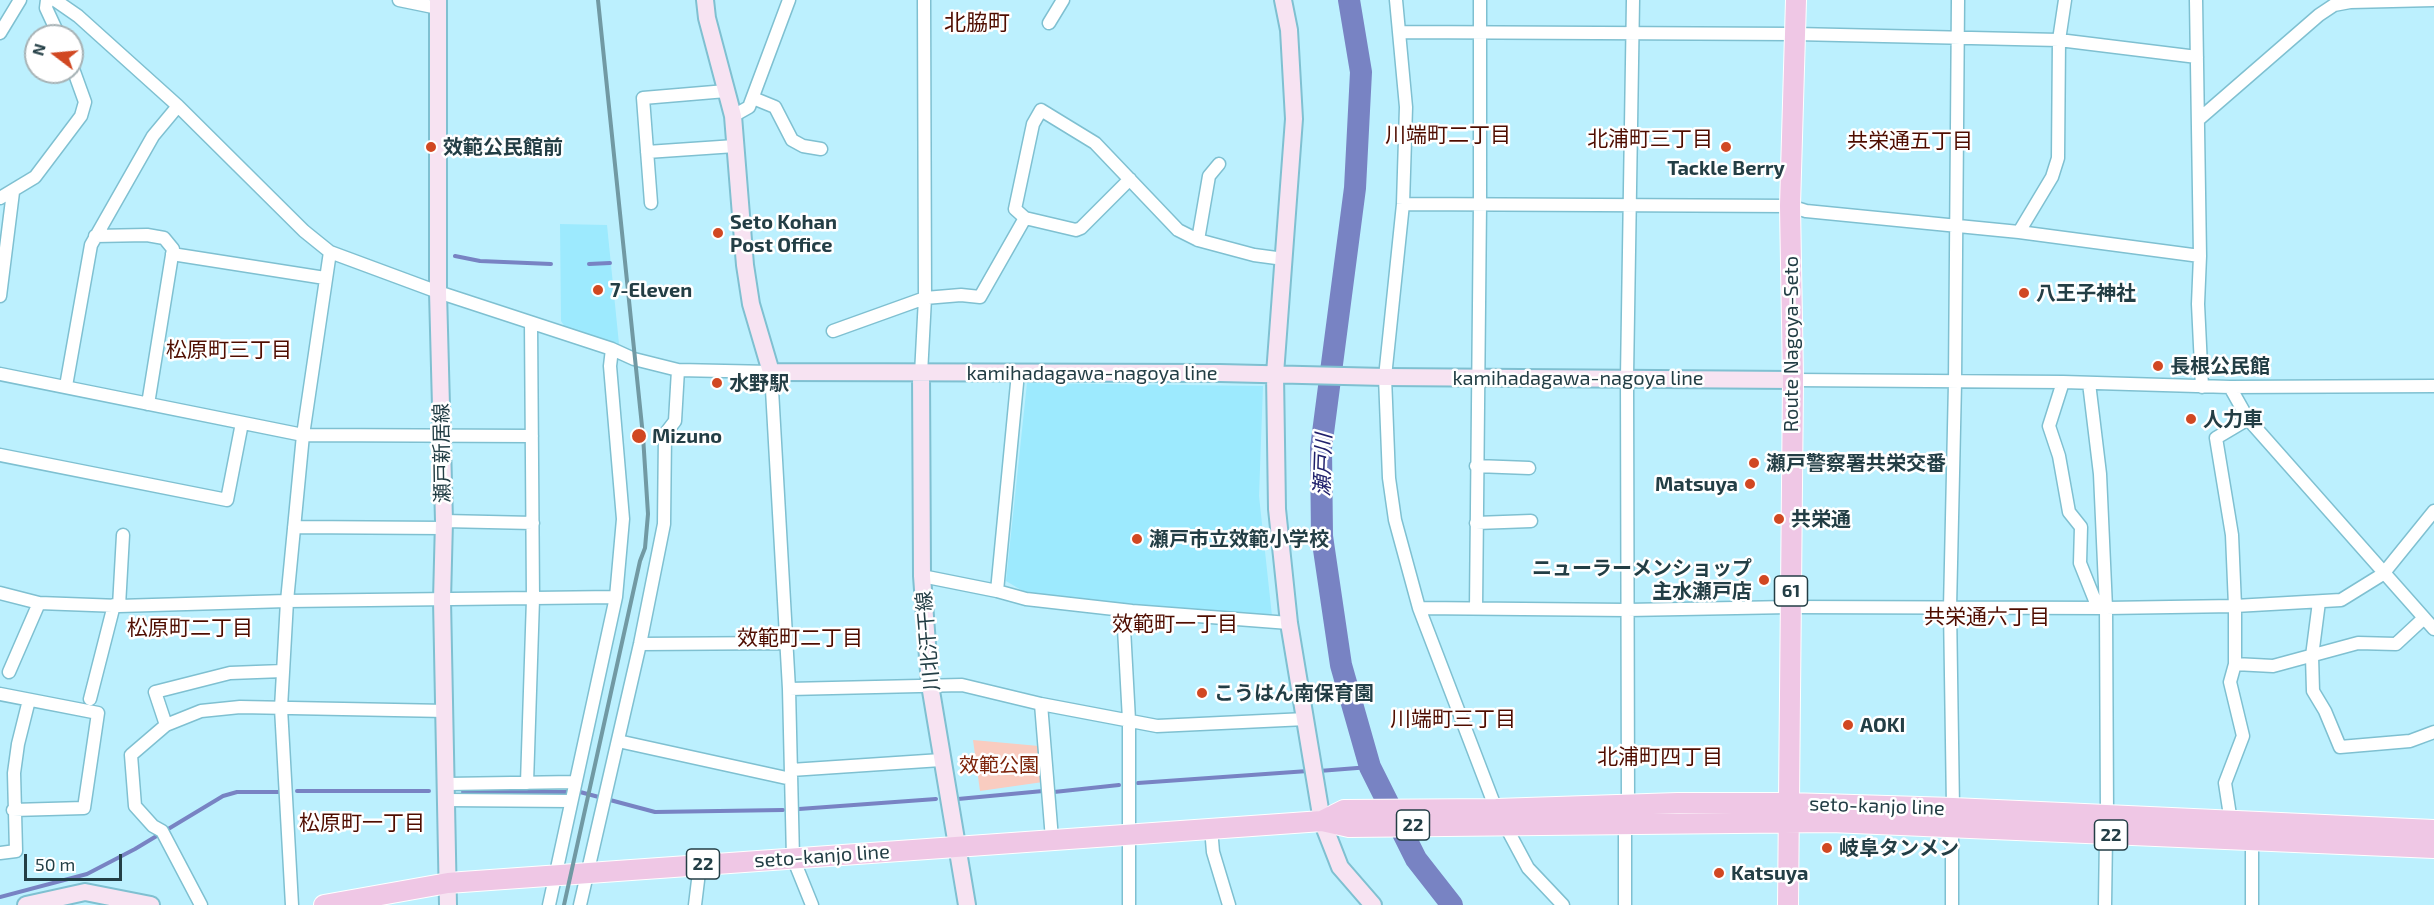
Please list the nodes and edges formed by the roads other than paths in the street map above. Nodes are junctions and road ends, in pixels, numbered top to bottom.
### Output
1 (20, 0) edge
2 (47, 0) edge
3 (55, 0) edge
4 (399, 0) edge
5 (705, 0) edge
6 (789, 0) edge
7 (924, 0) edge
8 (1063, 0) edge
9 (1283, 0) edge
10 (1396, 0) edge
11 (1480, 0) edge
12 (1633, 0) edge
13 (1796, 0) edge
14 (1958, 0) edge
15 (2065, 0) edge
16 (2196, 0) edge
17 (2434, 0) edge
18 (438, 4) edge
19 (1048, 23) dead end
20 (53, 24) edge
21 (1400, 32) junction
22 (1479, 32) junction
23 (0, 33) edge
24 (1632, 33) junction
25 (1796, 34) junction
26 (1958, 39) junction
27 (2059, 40) junction
28 (2197, 57) junction
29 (78, 84) edge
30 (726, 91) junction
31 (753, 98) junction
32 (178, 105) junction
33 (733, 116) junction
34 (2198, 120) junction
35 (735, 146) junction
36 (821, 149) dead end
37 (647, 152) junction
38 (1218, 164) dead end
39 (1130, 179) junction
40 (14, 192) junction
41 (0, 198) edge
42 (651, 203) dead end
43 (1403, 204) junction
44 (1480, 204) junction
45 (1631, 205) junction
46 (1790, 206) junction
47 (1025, 218) junction
48 (1956, 226) junction
49 (2019, 232) junction
50 (95, 236) junction
51 (1198, 240) junction
52 (330, 252) junction
53 (172, 254) junction
54 (2199, 256) junction
55 (1284, 259) junction
56 (325, 278) junction
57 (0, 291) edge
58 (438, 292) junction
59 (925, 298) junction
60 (531, 323) junction
61 (833, 331) dead end
62 (612, 349) junction
63 (678, 370) junction
64 (771, 372) junction
65 (1018, 373) junction
66 (0, 374) edge
67 (921, 374) junction
68 (1275, 374) junction
69 (1385, 377) junction
70 (1477, 377) junction
71 (1627, 377) junction
72 (1792, 380) junction
73 (1955, 382) junction
74 (2063, 382) junction
75 (2089, 383) junction
76 (66, 386) junction
77 (2434, 386) edge
78 (2202, 387) junction
79 (2230, 387) junction
80 (148, 404) junction
81 (2248, 419) junction
82 (242, 423) junction
83 (303, 435) junction
84 (442, 435) junction
85 (532, 436) junction
86 (0, 455) edge
87 (1476, 466) junction
88 (1529, 468) dead end
89 (2434, 511) edge
90 (1476, 522) junction
91 (1531, 522) dead end
92 (533, 523) junction
93 (444, 524) junction
94 (294, 526) junction
95 (123, 534) dead end
96 (2383, 574) junction
97 (922, 576) junction
98 (997, 591) junction
99 (0, 593) edge
100 (616, 597) junction
101 (533, 599) junction
102 (442, 600) junction
103 (287, 601) junction
104 (2319, 602) junction
105 (39, 603) junction
106 (116, 605) junction
107 (2235, 606) junction
108 (1790, 607) junction
109 (1419, 608) junction
110 (1476, 608) junction
111 (1950, 608) junction
112 (2102, 608) junction
113 (1123, 610) junction
114 (1627, 610) junction
115 (2424, 618) junction
116 (1290, 624) junction
117 (2434, 629) edge
118 (640, 644) junction
119 (786, 644) junction
120 (2312, 656) junction
121 (2235, 664) junction
122 (283, 671) junction
123 (9, 672) dead end
124 (930, 685) junction
125 (789, 689) junction
126 (0, 694) edge
127 (90, 699) dead end
128 (29, 700) junction
129 (1041, 704) junction
130 (281, 708) junction
131 (446, 711) junction
132 (1306, 719) junction
133 (1129, 720) junction
134 (166, 725) junction
135 (2434, 732) edge
136 (618, 741) junction
137 (941, 760) junction
138 (791, 775) junction
139 (527, 783) junction
140 (575, 783) junction
141 (447, 792) junction
142 (572, 799) junction
143 (1953, 808) junction
144 (13, 810) junction
145 (1788, 813) junction
146 (1627, 814) junction
147 (1500, 817) junction
148 (1322, 821) junction
149 (2231, 822) junction
150 (2106, 826) junction
151 (1211, 828) junction
152 (1952, 828) junction
153 (2434, 830) edge
154 (1130, 834) junction
155 (1052, 839) junction
156 (2252, 841) junction
157 (957, 845) junction
158 (2434, 848) edge
159 (0, 853) edge
160 (793, 858) junction
161 (700, 864) junction
162 (587, 873) junction
163 (554, 876) junction
164 (448, 883) junction
165 (72, 900) edge
166 (26, 905) edge
167 (151, 905) edge
168 (201, 905) edge
169 (292, 905) edge
170 (324, 905) edge
171 (448, 905) edge
172 (549, 905) edge
173 (580, 905) edge
174 (695, 905) edge
175 (812, 905) edge
176 (967, 905) edge
177 (1129, 905) edge
178 (1229, 905) edge
179 (1373, 905) edge
180 (1563, 905) edge
181 (1625, 905) edge
182 (1788, 905) edge
183 (1952, 905) edge
184 (2105, 905) edge
185 (2252, 905) edge

1 - 23 street
2 - 20 street
3 - 32 street
4 - 18 street
5 - 30 street
6 - 31 street
7 - 59 street
8 - 19 street
9 - 55 street
10 - 21 street
11 - 22 street
12 - 24 street
13 - 25 main road, Route Nagoya-Seto / 61
14 - 26 street
15 - 27 street
16 - 28 street
17 - 34 street
18 - 58 street, 瀬戸新居線
21 - 22 street
21 - 43 street
22 - 24 street
22 - 44 street
24 - 25 street
24 - 45 street
25 - 26 street
25 - 46 main road, Route Nagoya-Seto / 61
26 - 27 street
26 - 48 street
27 - 28 street
27 - 49 street
28 - 34 street
29 - 40 street
30 - 33 street
30 - 37 street
31 - 33 street
31 - 36 street
32 - 50 street
32 - 52 street
33 - 35 street
34 - 54 street
35 - 37 street
35 - 64 street
37 - 42 street
38 - 51 street
39 - 47 street
39 - 47 street
39 - 51 street
40 - 41 street
40 - 57 street
43 - 44 street
43 - 69 street
44 - 45 street
44 - 70 street
45 - 46 street
45 - 71 street
46 - 48 street
46 - 72 main road, Route Nagoya-Seto / 61
47 - 59 street
48 - 49 street
48 - 73 street
49 - 54 street
50 - 53 street
50 - 76 street
51 - 55 street
52 - 56 street
52 - 58 street
53 - 56 street
53 - 80 street
54 - 78 street
55 - 68 street
56 - 83 street
58 - 60 street
58 - 84 street, 瀬戸新居線
59 - 61 street
59 - 67 street
60 - 62 street
60 - 85 street
62 - 63 street
62 - 100 street
63 - 64 street
63 - 118 street
64 - 67 street, kamihadagawa-nagoya line
64 - 119 street
65 - 67 street, kamihadagawa-nagoya line
65 - 68 street, kamihadagawa-nagoya line
65 - 98 street
66 - 76 street
67 - 97 street, 川北汗干線
68 - 69 street, kamihadagawa-nagoya line
68 - 116 street
69 - 70 street, kamihadagawa-nagoya line
69 - 109 street
70 - 71 street, kamihadagawa-nagoya line
70 - 87 street
71 - 72 street, kamihadagawa-nagoya line
71 - 114 street
72 - 73 street
72 - 108 main road, Route Nagoya-Seto / 61
73 - 74 street
73 - 111 street
74 - 75 street
74 - 112 street
75 - 78 street
75 - 112 street
76 - 80 street
77 - 79 street
78 - 79 street
79 - 81 street
80 - 82 street
81 - 96 street
81 - 107 street
82 - 83 street
82 - 86 street
83 - 84 street
83 - 94 street
84 - 85 street
84 - 93 street, 瀬戸新居線
85 - 92 street
87 - 88 street
87 - 90 street
89 - 96 street
90 - 91 street
90 - 110 street
92 - 93 street
92 - 101 street
93 - 94 street
93 - 102 street, 瀬戸新居線
94 - 103 street
95 - 106 street
96 - 104 street
96 - 115 street
97 - 98 street
97 - 124 street, 川北汗干線
98 - 113 street
99 - 105 street
100 - 101 street
100 - 140 street
101 - 102 street
101 - 139 street
102 - 103 street
102 - 131 street, 瀬戸新居線
103 - 106 street
103 - 122 street
104 - 107 street
104 - 120 street
105 - 106 street
105 - 123 street
106 - 127 street
107 - 112 street
107 - 121 street
108 - 111 street
108 - 114 street
108 - 145 main road, Route Nagoya-Seto / 61
109 - 110 street
109 - 147 street
110 - 114 street
111 - 112 street
111 - 143 street
112 - 150 street
113 - 116 street
113 - 133 street
114 - 146 street
115 - 117 street
115 - 120 street
116 - 132 street
118 - 119 street
118 - 136 street
119 - 125 street
120 - 121 street
120 - 135 street
121 - 149 street
122 - 130 street
122 - 134 street
124 - 125 street
124 - 129 street
124 - 137 street, 川北汗干線
125 - 138 street
126 - 128 street
128 - 144 street
128 - 144 street
129 - 133 street
129 - 155 street
130 - 131 street
130 - 134 street
130 - 169 street
131 - 141 street, 瀬戸新居線
132 - 133 street
132 - 148 street
133 - 154 street
134 - 168 street
136 - 138 street
136 - 162 street
137 - 138 street
137 - 157 street, 川北汗干線
138 - 160 street
139 - 140 street
139 - 141 street
140 - 142 street
141 - 142 street
141 - 164 street, 瀬戸新居線
142 - 163 street
143 - 145 main road, seto-kanjo line / 22
143 - 150 main road, seto-kanjo line / 22
144 - 159 street
145 - 146 main road, seto-kanjo line / 22
145 - 152 main road, seto-kanjo line / 22
145 - 182 main road, Route Nagoya-Seto / 61
146 - 147 main road, seto-kanjo line / 22
146 - 181 street
147 - 148 main road, seto-kanjo line / 22
147 - 180 street
148 - 151 main road, seto-kanjo line / 22
148 - 179 street
149 - 150 main road, seto-kanjo line / 22
149 - 153 main road, seto-kanjo line / 22
150 - 152 main road, seto-kanjo line / 22
150 - 156 main road, seto-kanjo line / 22
150 - 184 street
151 - 154 main road, seto-kanjo line / 22
151 - 178 street
152 - 183 street
154 - 155 main road, seto-kanjo line / 22
154 - 177 street
155 - 157 main road, seto-kanjo line / 22
156 - 158 main road, seto-kanjo line / 22
156 - 185 street
157 - 160 main road, seto-kanjo line / 22
157 - 176 street, 川北汗干線
160 - 161 main road, seto-kanjo line / 22
160 - 175 street
161 - 162 main road, seto-kanjo line / 22
161 - 174 street
162 - 163 main road, seto-kanjo line / 22
162 - 173 street
163 - 164 main road, seto-kanjo line / 22
163 - 172 street
164 - 170 main road, seto-kanjo line / 22
164 - 171 street, 瀬戸新居線
165 - 166 street
165 - 167 street

